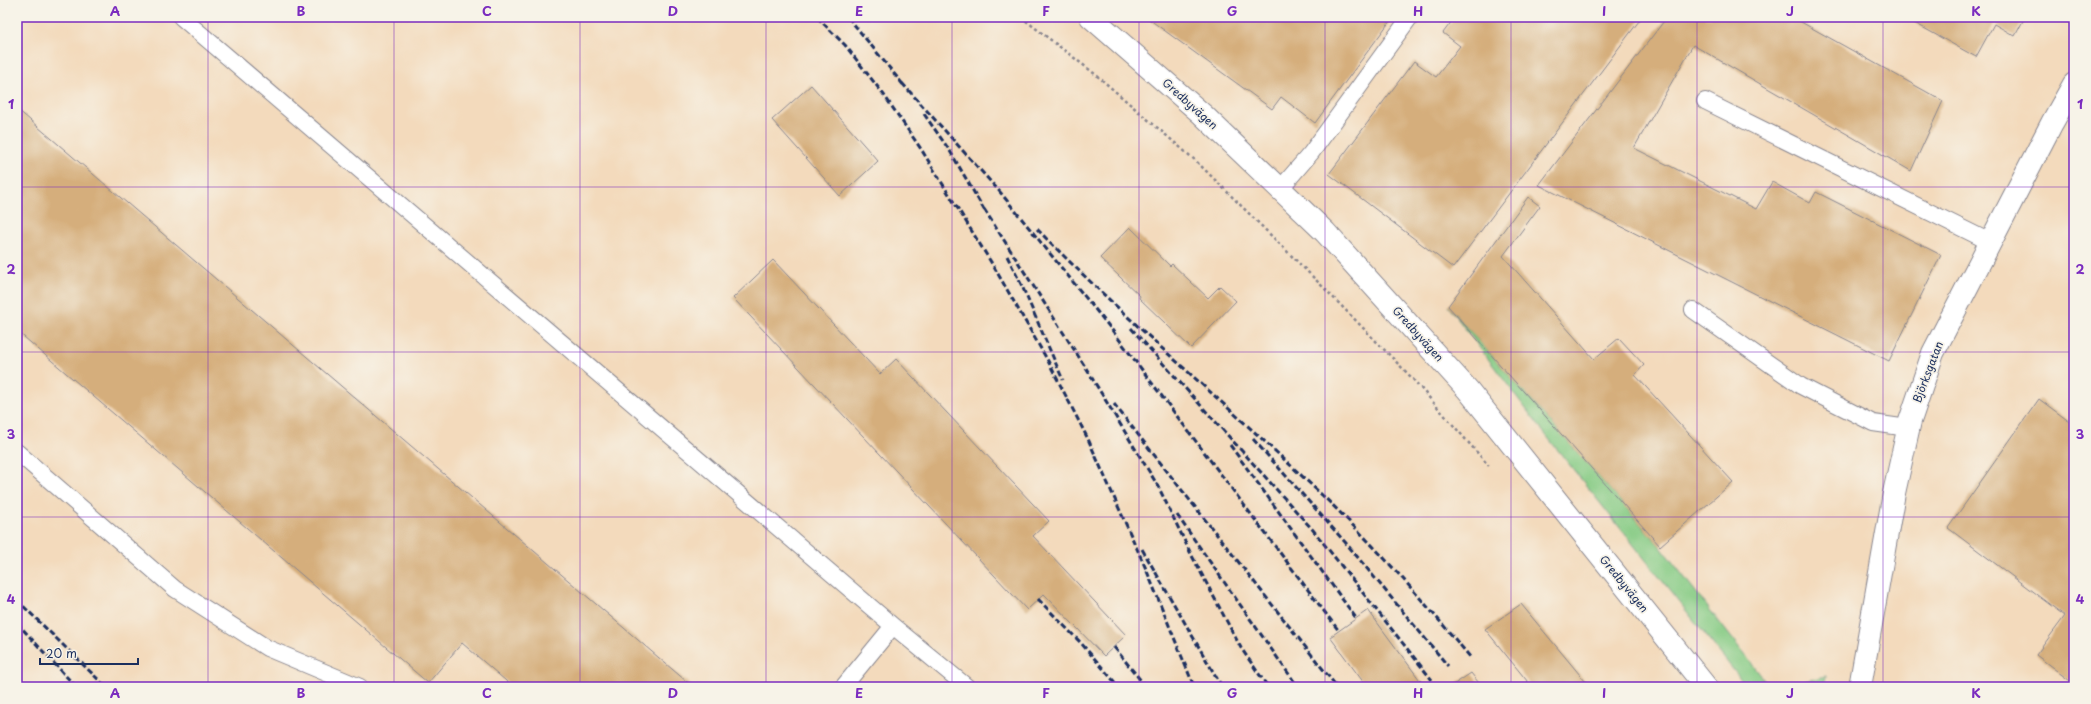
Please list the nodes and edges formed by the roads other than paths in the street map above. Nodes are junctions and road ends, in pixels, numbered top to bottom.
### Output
1 (181, 17) edge
2 (1091, 17) edge
3 (1410, 17) edge
4 (2074, 84) edge
5 (1705, 101) dead end
6 (1280, 189) junction
7 (1990, 242) junction
8 (1693, 310) dead end
9 (1908, 428) junction
10 (17, 452) edge
11 (893, 626) junction
12 (360, 687) edge
13 (843, 687) edge
14 (967, 687) edge
15 (1706, 687) edge
16 (1860, 687) edge

1 - 11 lane
2 - 6 street, Gredbyvägen
3 - 6 lane
4 - 7 street, Björksgatan
5 - 7 lane
6 - 15 street, Gredbyvägen
7 - 9 street, Björksgatan
8 - 9 lane
9 - 16 street, Björksgatan
10 - 12 lane
11 - 13 lane
11 - 14 lane

